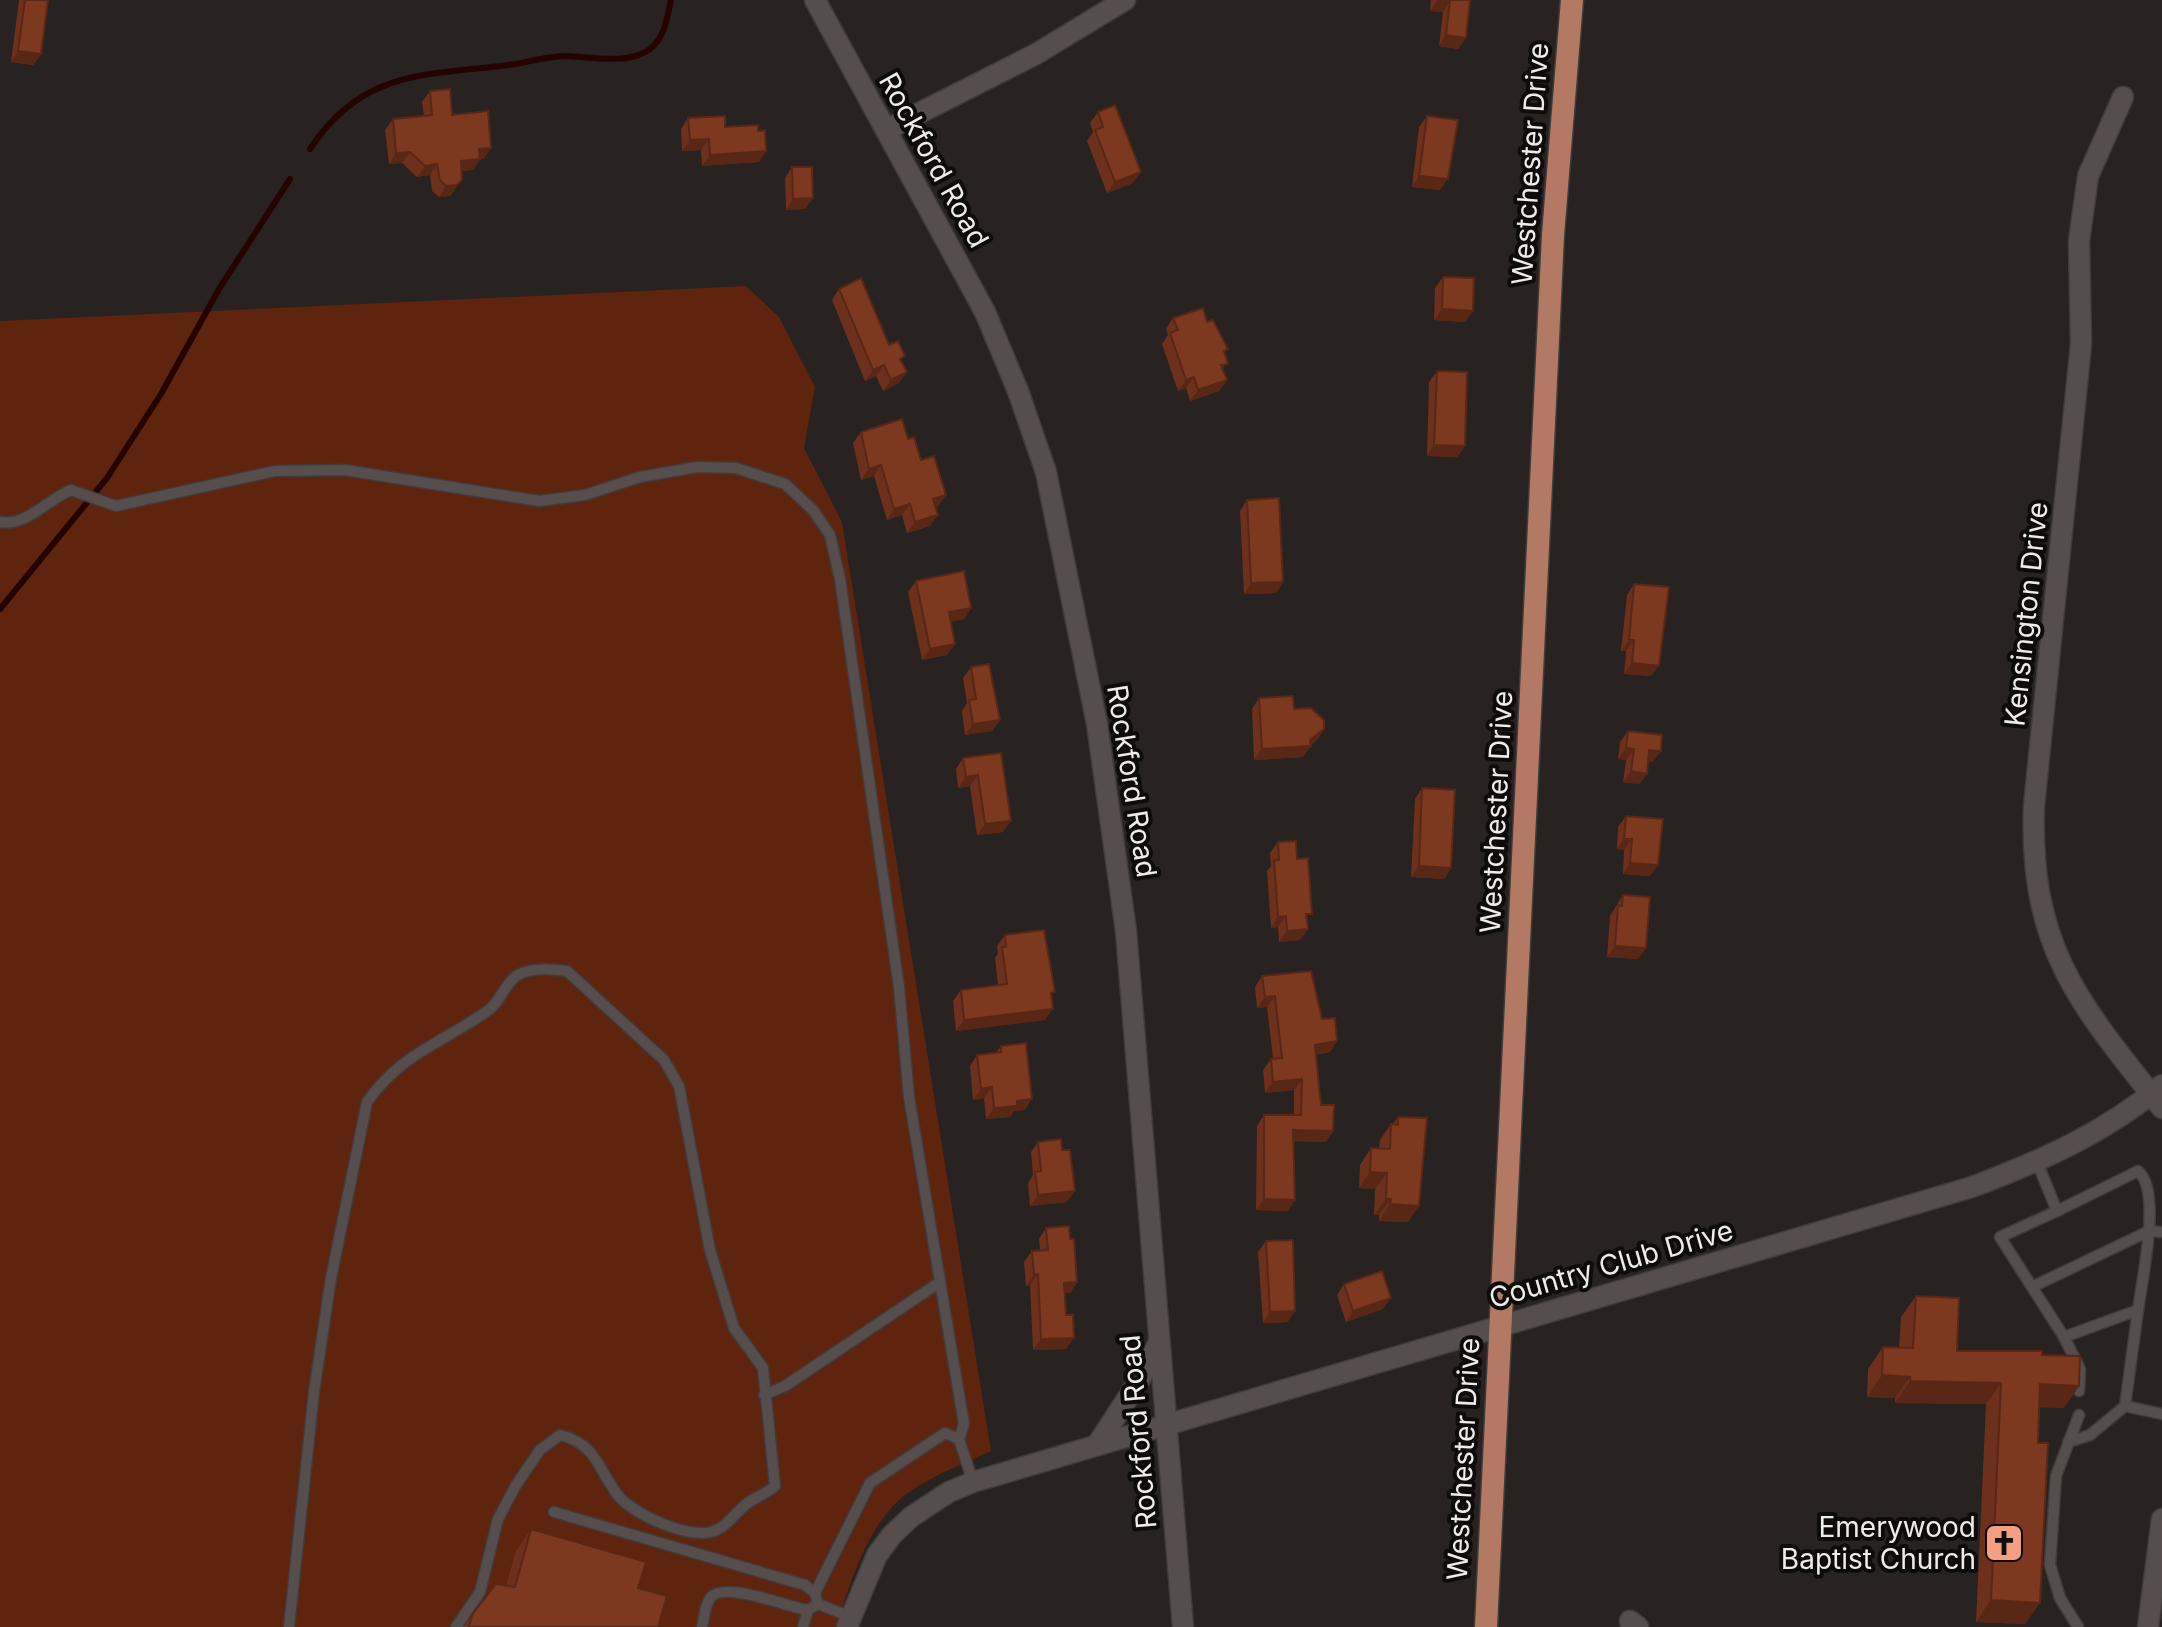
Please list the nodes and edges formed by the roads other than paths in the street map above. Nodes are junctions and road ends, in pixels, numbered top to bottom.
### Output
1 (815, 0) edge
2 (1125, 0) edge
3 (1572, 0) edge
4 (2123, 97) dead end
5 (886, 130) junction
6 (0, 522) edge
7 (2158, 1096) edge
8 (2037, 1162) junction
9 (2057, 1211) junction
10 (2149, 1231) junction
11 (2162, 1232) edge
12 (940, 1282) junction
13 (2032, 1287) junction
14 (2138, 1310) junction
15 (1499, 1326) junction
16 (2064, 1337) junction
17 (1159, 1342) junction
18 (2079, 1391) edge
19 (764, 1395) junction
20 (2125, 1406) junction
21 (2162, 1414) edge
22 (2079, 1415) dead end
23 (1165, 1424) junction
24 (959, 1439) junction
25 (2068, 1442) junction
26 (1097, 1445) junction
27 (973, 1482) junction
28 (554, 1512) dead end
29 (2162, 1519) edge
30 (814, 1602) junction
31 (849, 1622) edge
32 (289, 1627) edge
33 (456, 1627) edge
34 (702, 1627) edge
35 (803, 1627) edge
36 (1183, 1627) edge
37 (1486, 1627) edge
38 (2078, 1627) edge
39 (2148, 1627) edge

1 - 5 street, Rockford Road
2 - 5 street
3 - 15 main road, Westchester Drive
4 - 7 street, Kensington Drive
5 - 17 street, Rockford Road
6 - 12 lane
7 - 8 street, Country Club Drive
8 - 9 lane
8 - 15 street, Country Club Drive
9 - 10 lane
9 - 13 lane
10 - 11 lane
10 - 13 lane
10 - 14 lane
12 - 19 lane
12 - 24 lane
13 - 16 lane
14 - 16 lane
14 - 20 lane
15 - 23 street, Country Club Drive
15 - 37 main road, Westchester Drive
16 - 18 lane
17 - 23 street, Rockford Road
17 - 26 street
19 - 32 lane
19 - 33 lane
20 - 21 lane
20 - 25 lane
22 - 25 lane
23 - 26 street, Country Club Drive
23 - 36 street, Rockford Road
24 - 27 lane
24 - 30 lane
25 - 38 lane
26 - 27 street, Country Club Drive
27 - 31 street, Country Club Drive
28 - 30 lane
29 - 39 street
30 - 31 lane
30 - 34 lane
30 - 35 lane

